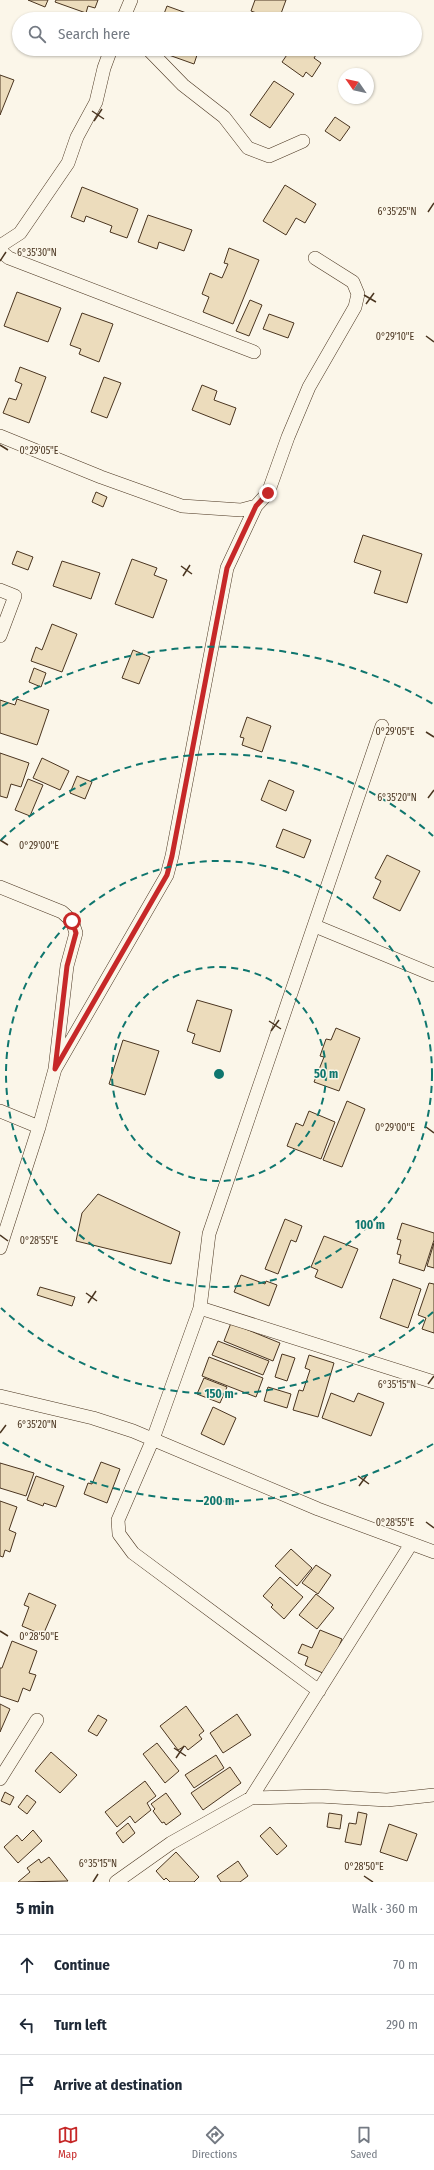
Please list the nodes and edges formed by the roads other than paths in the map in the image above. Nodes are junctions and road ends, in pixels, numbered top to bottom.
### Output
1 (131, 0) edge
2 (126, 12) edge
3 (108, 56) edge
4 (155, 56) edge
5 (303, 141) dead end
6 (0, 246) edge
7 (0, 251) edge
8 (315, 258) dead end
9 (254, 352) dead end
10 (0, 436) edge
11 (256, 506) junction
12 (0, 590) edge
13 (0, 636) edge
14 (382, 726) dead end
15 (0, 887) edge
16 (315, 926) junction
17 (434, 975) edge
18 (55, 1069) junction
19 (0, 1111) edge
20 (39, 1127) junction
21 (0, 1248) edge
22 (200, 1308) junction
23 (434, 1382) edge
24 (0, 1396) edge
25 (153, 1438) junction
26 (411, 1544) junction
27 (434, 1552) edge
28 (319, 1691) junction
29 (36, 1720) dead end
30 (0, 1779) edge
31 (434, 1795) edge
32 (251, 1798) junction
33 (116, 1882) edge

1 - 2 street
3 - 6 street
4 - 5 street
7 - 9 street
8 - 11 street
10 - 11 street
11 - 18 street
12 - 13 street
14 - 16 street
15 - 18 street
16 - 17 street
16 - 22 street
18 - 20 street
19 - 20 street
20 - 21 street
22 - 23 street
22 - 25 street
24 - 25 street
25 - 26 street
25 - 28 street
26 - 27 street
26 - 28 street
28 - 32 street
29 - 30 street
31 - 32 street
32 - 33 street

